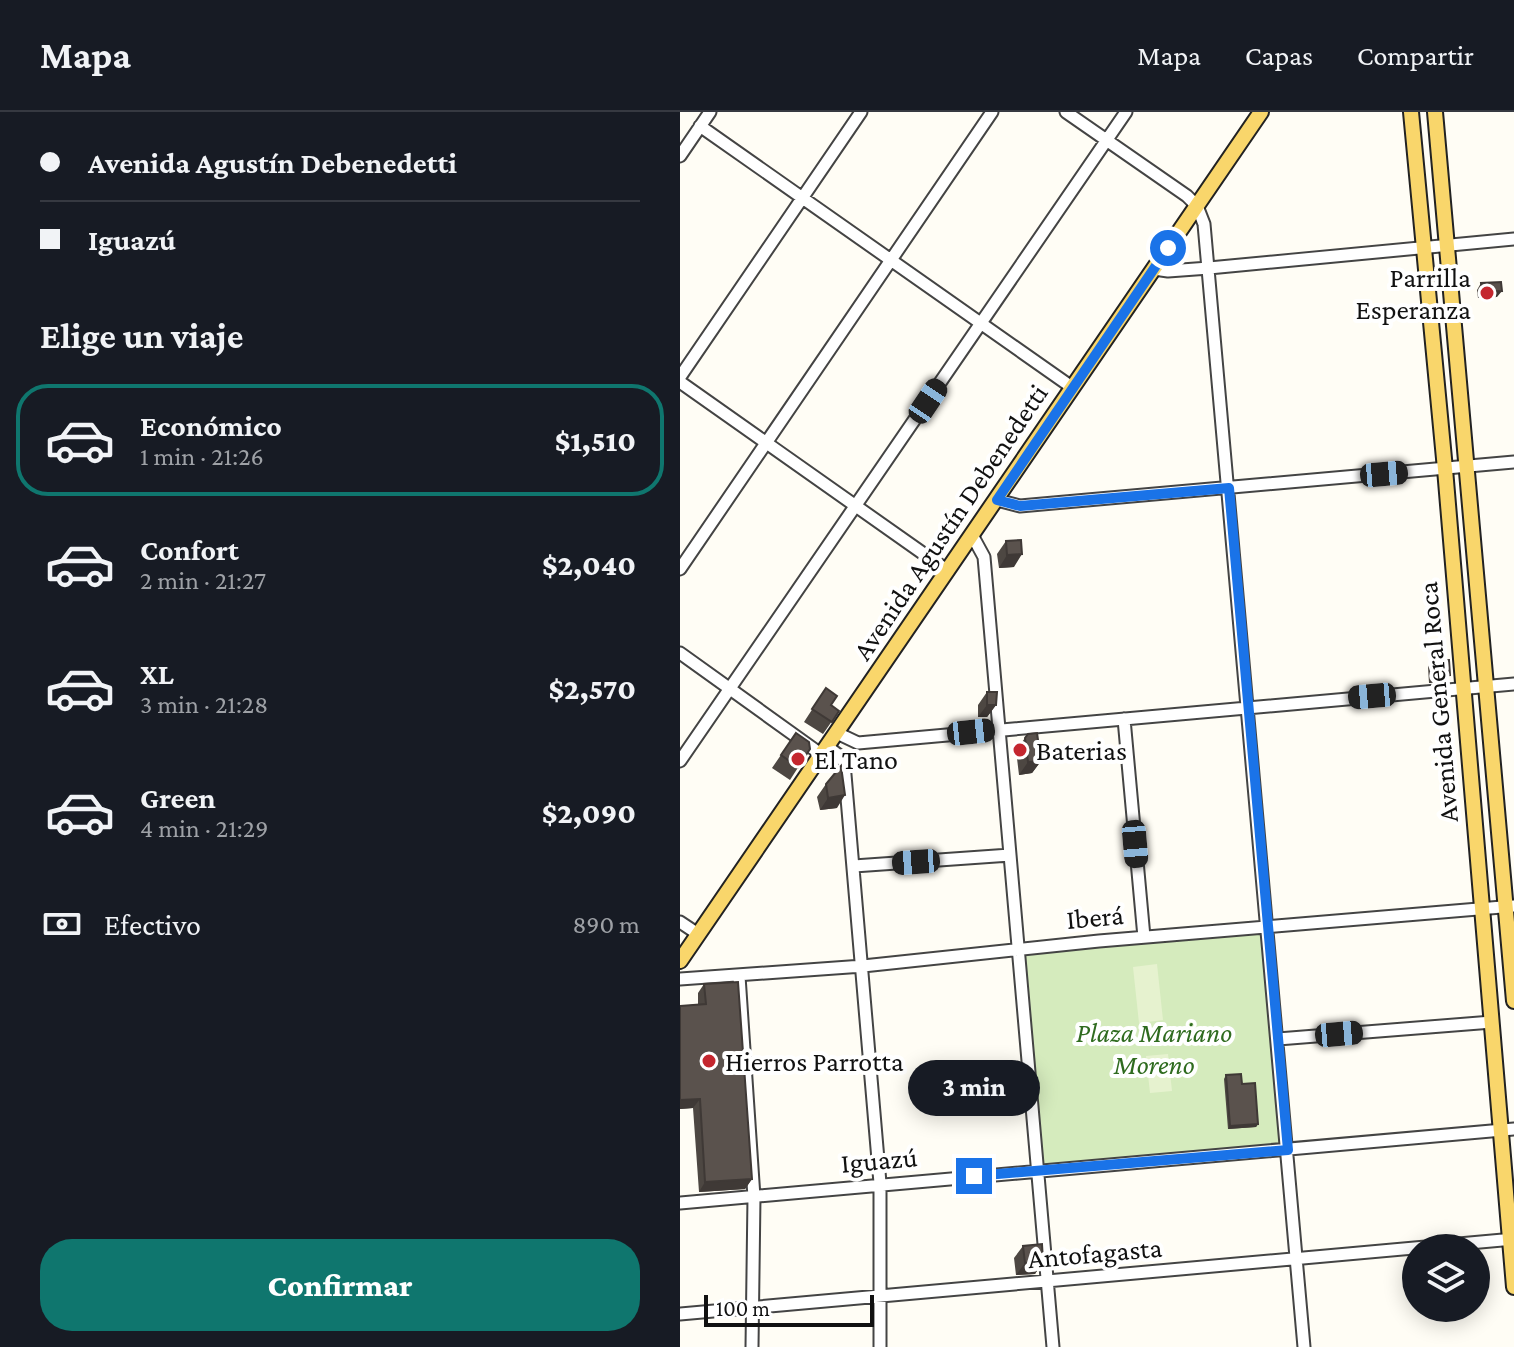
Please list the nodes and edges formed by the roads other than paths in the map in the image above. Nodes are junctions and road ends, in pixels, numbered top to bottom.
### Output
1 (710, 112) edge
2 (861, 112) edge
3 (992, 112) edge
4 (1066, 112) edge
5 (1126, 112) edge
6 (1261, 112) edge
7 (1411, 112) edge
8 (1435, 112) edge
9 (700, 126) junction
10 (1107, 140) junction
11 (680, 156) edge
12 (802, 197) junction
13 (1197, 206) junction
14 (1514, 239) edge
15 (1449, 244) junction
16 (1424, 246) junction
17 (891, 260) junction
18 (1209, 268) junction
19 (1154, 269) junction
20 (982, 323) junction
21 (680, 380) edge
22 (1073, 388) junction
23 (766, 442) junction
24 (1514, 462) edge
25 (1468, 467) junction
26 (1445, 469) junction
27 (1229, 488) junction
28 (997, 500) junction
29 (856, 506) junction
30 (972, 535) junction
31 (680, 569) edge
32 (948, 571) junction
33 (680, 653) edge
34 (1514, 684) edge
35 (1487, 687) junction
36 (1463, 688) junction
37 (730, 689) junction
38 (1249, 708) junction
39 (1124, 719) junction
40 (999, 729) junction
41 (837, 733) junction
42 (825, 751) junction
43 (680, 761) edge
44 (1010, 855) junction
45 (854, 866) junction
46 (1510, 907) edge
47 (1482, 909) junction
48 (680, 922) edge
49 (1268, 928) junction
50 (698, 934) junction
51 (1144, 937) junction
52 (1019, 948) junction
53 (680, 961) edge
54 (863, 966) junction
55 (739, 976) junction
56 (680, 979) edge
57 (1514, 1001) edge
58 (1492, 1022) junction
59 (1278, 1039) junction
60 (1508, 1130) edge
61 (1288, 1150) junction
62 (1037, 1171) junction
63 (880, 1183) junction
64 (754, 1197) junction
65 (680, 1203) edge
66 (1512, 1239) edge
67 (1295, 1259) junction
68 (1047, 1282) junction
69 (1514, 1287) edge
70 (880, 1296) junction
71 (753, 1307) junction
72 (680, 1314) edge
73 (752, 1347) edge
74 (880, 1347) edge
75 (1053, 1347) edge
76 (1304, 1347) edge

1 - 9 street
2 - 12 street
3 - 17 street
4 - 10 street
5 - 10 street
6 - 13 main road, Avenida Agustín Debenedetti
7 - 16 main road, Avenida General Roca
8 - 15 main road, Avenida General Roca
9 - 11 street
9 - 12 street
10 - 13 street
10 - 20 street
12 - 17 street
12 - 21 street
13 - 18 street
13 - 19 main road, Avenida Agustín Debenedetti
14 - 15 street
15 - 16 street
15 - 25 main road, Avenida General Roca
16 - 18 street
16 - 26 main road, Avenida General Roca
17 - 20 street
17 - 23 street
18 - 19 street
18 - 27 street
19 - 22 main road, Avenida Agustín Debenedetti
20 - 22 street
20 - 29 street
21 - 23 street
22 - 28 main road, Avenida Agustín Debenedetti
23 - 29 street
23 - 31 street
24 - 25 street
25 - 26 street
25 - 35 main road, Avenida General Roca
26 - 27 street
26 - 36 main road, Avenida General Roca
27 - 28 street
27 - 38 street
28 - 30 main road, Avenida Agustín Debenedetti
29 - 32 street
29 - 37 street
30 - 32 main road, Avenida Agustín Debenedetti
30 - 40 street
32 - 41 main road, Avenida Agustín Debenedetti
33 - 37 street
34 - 35 street
35 - 36 street
35 - 46 main road, Avenida General Roca
36 - 38 street
36 - 47 main road, Avenida General Roca
37 - 42 street
37 - 43 street
38 - 39 street
38 - 49 street
39 - 40 street
39 - 51 street
40 - 41 street
40 - 44 street
41 - 42 main road, Avenida Agustín Debenedetti
42 - 45 street
42 - 50 main road, Avenida Agustín Debenedetti
44 - 45 street
44 - 52 street
45 - 54 street
46 - 47 street, Iberá
46 - 57 main road, Avenida General Roca
47 - 49 street, Iberá
47 - 58 main road, Avenida General Roca
48 - 50 street
49 - 51 street, Iberá
49 - 59 street
50 - 53 main road, Avenida Agustín Debenedetti
51 - 52 street, Iberá
52 - 54 street, Iberá
52 - 62 street
54 - 55 street, Iberá
54 - 63 street
55 - 56 street, Iberá
55 - 64 street
58 - 59 street
58 - 60 main road, Avenida General Roca
59 - 61 street
60 - 61 street, Iguazú
60 - 66 main road, Avenida General Roca
61 - 62 street, Iguazú
61 - 67 street
62 - 63 street, Iguazú
62 - 68 street
63 - 64 street, Iguazú
63 - 70 street
64 - 65 street, Iguazú
64 - 71 street
66 - 67 street, Antofagasta
66 - 69 main road, Avenida General Roca
67 - 68 street, Antofagasta
67 - 76 street
68 - 70 street, Antofagasta
68 - 75 street
70 - 71 street, Antofagasta
70 - 74 street
71 - 72 street, Antofagasta
71 - 73 street

